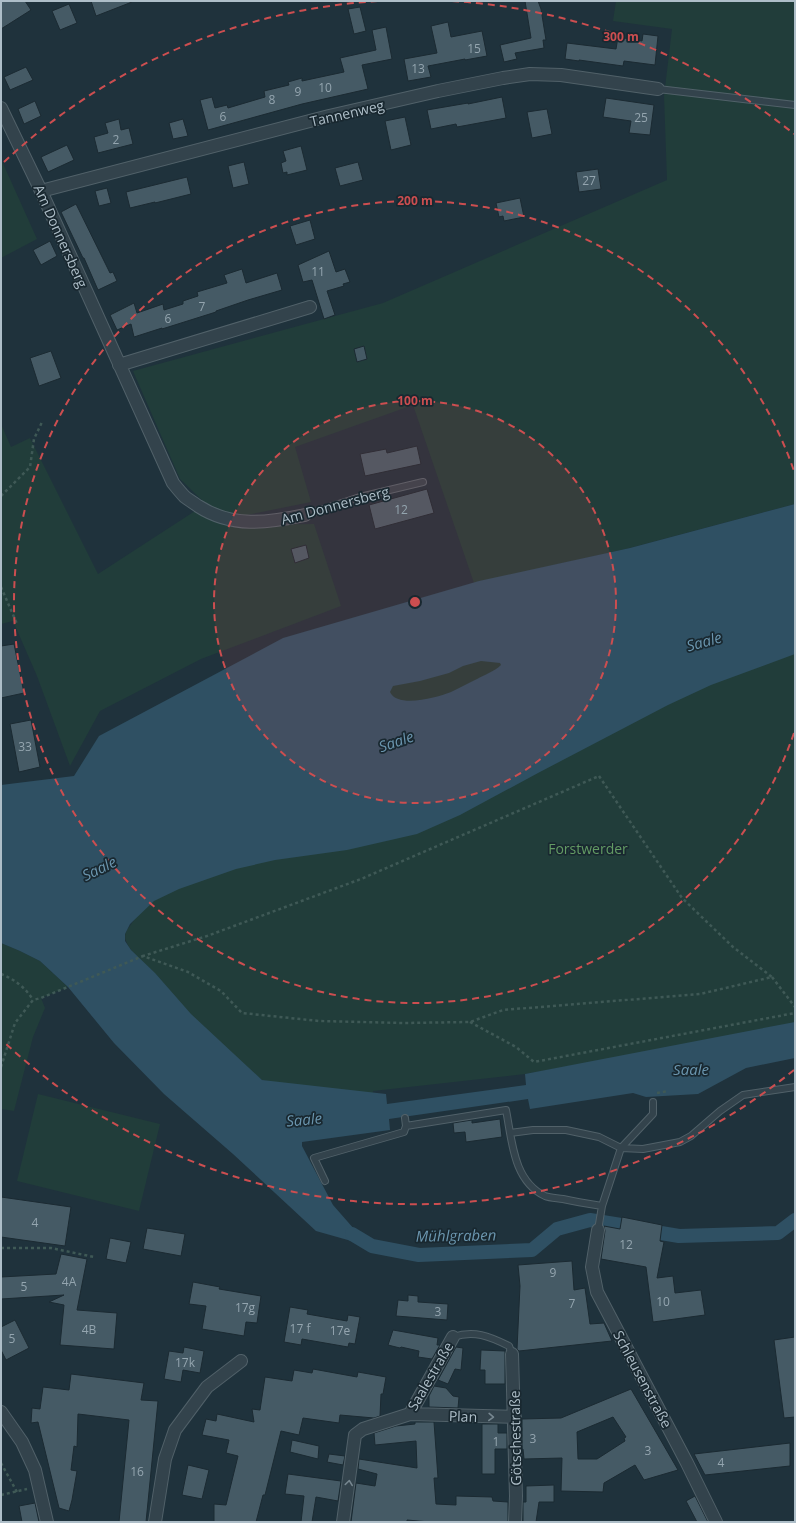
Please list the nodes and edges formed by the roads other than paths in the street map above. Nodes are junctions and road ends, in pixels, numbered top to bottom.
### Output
1 (658, 88) joint
2 (795, 105) edge
3 (1, 108) edge
4 (41, 191) junction
5 (310, 307) dead end
6 (120, 365) junction
7 (422, 482) dead end
8 (305, 514) joint
9 (795, 1087) edge
10 (653, 1102) dead end
11 (405, 1118) dead end
12 (406, 1126) junction
13 (510, 1133) junction
14 (621, 1148) junction
15 (325, 1180) dead end
16 (602, 1206) junction
17 (598, 1230) joint
18 (453, 1337) joint
19 (512, 1354) joint
20 (241, 1361) dead end
21 (1, 1412) edge
22 (410, 1414) junction
23 (515, 1417) junction
24 (47, 1522) edge
25 (155, 1522) edge
26 (343, 1522) edge
27 (515, 1522) edge
28 (716, 1522) edge

1 - 2 lane
1 - 4 street, Tannenweg
3 - 4 street, Am Donnersberg
4 - 6 street, Am Donnersberg
5 - 6 street
6 - 8 street, Am Donnersberg
7 - 8 lane, Am Donnersberg
9 - 14 lane
10 - 14 lane
11 - 12 lane
12 - 13 lane
12 - 15 lane
13 - 14 lane
13 - 16 lane
14 - 16 lane
16 - 17 lane
17 - 28 street, Schleusenstraße
18 - 19 lane
18 - 22 street, Saalestraße
19 - 23 street, Götschestraße
20 - 25 street
21 - 24 street
22 -> 23 street, Plan
26 -> 22 street, Saalestraße
23 - 27 street, Götschestraße

